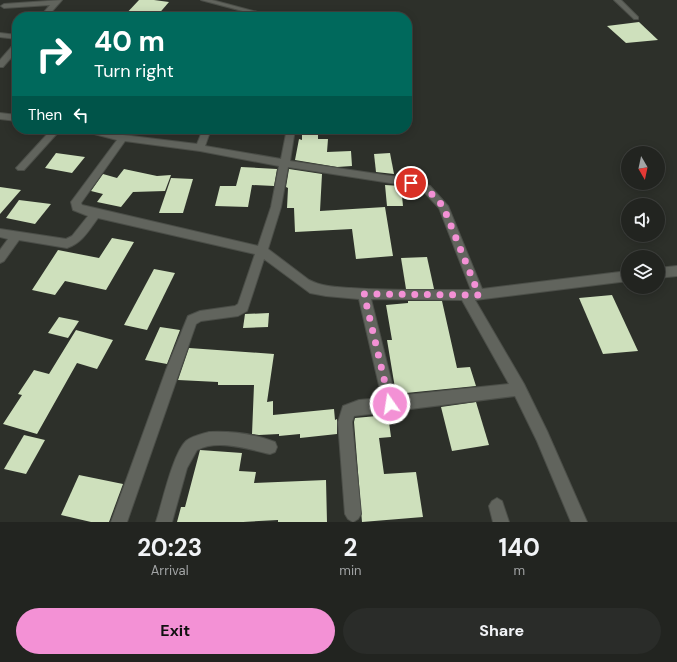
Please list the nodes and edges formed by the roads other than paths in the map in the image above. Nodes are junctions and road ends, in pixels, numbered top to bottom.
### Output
1 (204, 0) edge
2 (617, 0) edge
3 (57, 1) edge
4 (4, 6) dead end
5 (47, 12) edge
6 (242, 12) edge
7 (636, 18) dead end
8 (0, 35) edge
9 (12, 36) edge
10 (12, 52) edge
11 (0, 65) edge
12 (0, 116) edge
13 (12, 117) edge
14 (52, 134) edge
15 (107, 134) edge
16 (205, 134) edge
17 (290, 134) edge
18 (123, 138) junction
19 (200, 148) junction
20 (283, 163) junction
21 (21, 168) dead end
22 (94, 214) junction
23 (0, 233) edge
24 (16, 236) junction
25 (262, 251) junction
26 (0, 258) edge
27 (621, 277) edge
28 (364, 294) junction
29 (473, 296) junction
30 (519, 389) junction
31 (390, 404) junction
32 (270, 447) dead end
33 (497, 506) dead end
34 (353, 514) dead end
35 (119, 522) edge
36 (164, 522) edge
37 (500, 522) edge
38 (579, 522) edge

1 - 6 street
2 - 7 street
3 - 4 street
3 - 5 street
8 - 9 street
10 - 11 street
12 - 13 street
14 - 21 street
15 - 18 street
16 - 19 street
17 - 20 street
18 - 19 street
18 - 22 street
19 - 20 street
20 - 25 street
20 - 29 street
22 - 24 street
22 - 25 street
23 - 24 street
24 - 26 street
25 - 28 street
25 - 35 street
27 - 29 street
28 - 29 street
28 - 31 street
29 - 30 street
30 - 31 street
30 - 38 street
31 - 34 street
32 - 36 street
33 - 37 street

